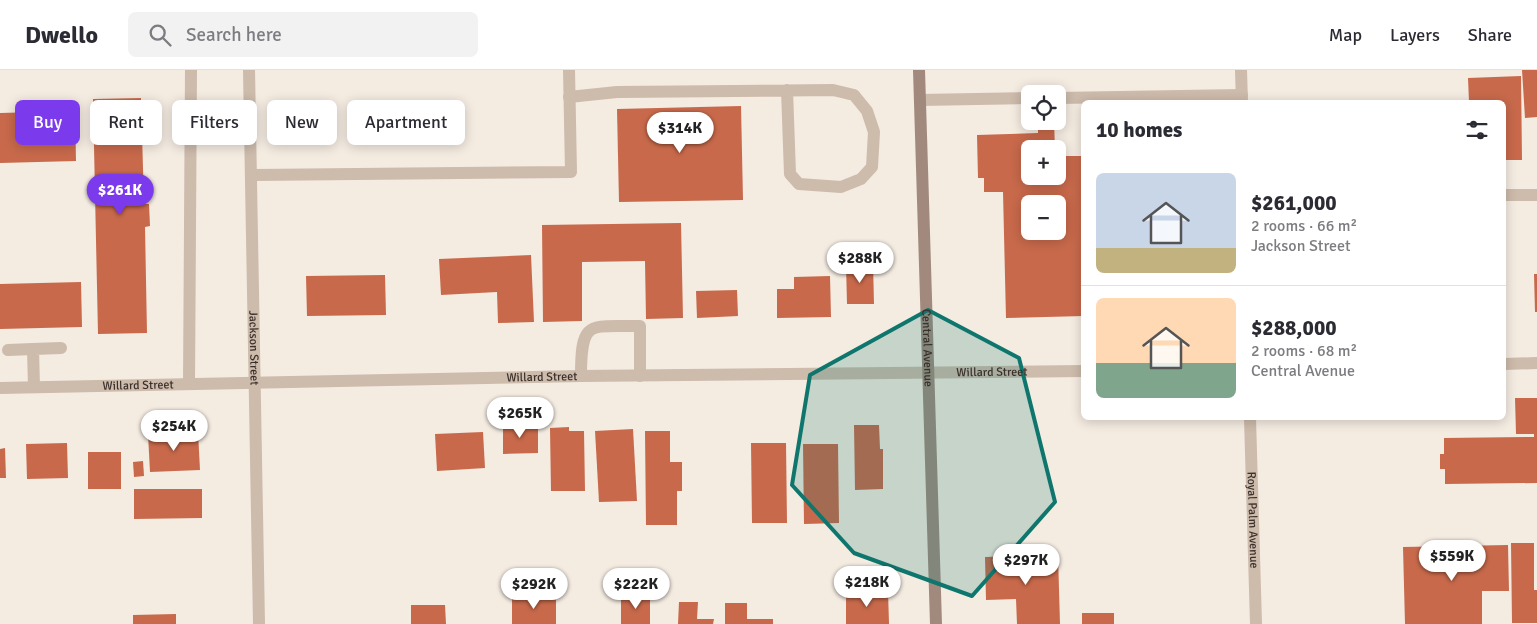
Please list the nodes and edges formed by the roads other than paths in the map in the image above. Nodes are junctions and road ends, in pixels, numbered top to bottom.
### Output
1 (191, 70) edge
2 (248, 70) edge
3 (569, 70) edge
4 (919, 70) edge
5 (1241, 70) edge
6 (787, 90) junction
7 (569, 97) junction
8 (1021, 98) edge
9 (1066, 98) edge
10 (1242, 98) edge
11 (920, 100) junction
12 (251, 175) junction
13 (1537, 194) edge
14 (1506, 195) edge
15 (62, 348) dead end
16 (33, 349) junction
17 (8, 350) dead end
18 (1537, 363) edge
19 (1506, 364) edge
20 (1081, 371) edge
21 (928, 372) junction
22 (581, 376) junction
23 (640, 376) junction
24 (255, 383) junction
25 (189, 384) junction
26 (34, 387) junction
27 (0, 388) edge
28 (1250, 420) edge
29 (260, 624) edge
30 (936, 624) edge
31 (1256, 624) edge

1 - 25 street
2 - 12 street, Jackson Street
3 - 7 street
4 - 11 street, Central Avenue
5 - 10 street
6 - 6 street
6 - 7 street
7 - 12 street
8 - 11 street
9 - 10 street
11 - 21 street, Central Avenue
12 - 24 street, Jackson Street
13 - 14 street
15 - 16 street
16 - 17 street
16 - 26 street
18 - 19 street
20 - 21 street, Willard Street
21 - 23 street, Willard Street
21 - 30 street, Central Avenue
22 - 23 street, Willard Street
22 - 23 street
22 - 24 street, Willard Street
24 - 25 street, Willard Street
24 - 29 street, Jackson Street
25 - 26 street, Willard Street
26 - 27 street, Willard Street
28 - 31 street, Royal Palm Avenue

